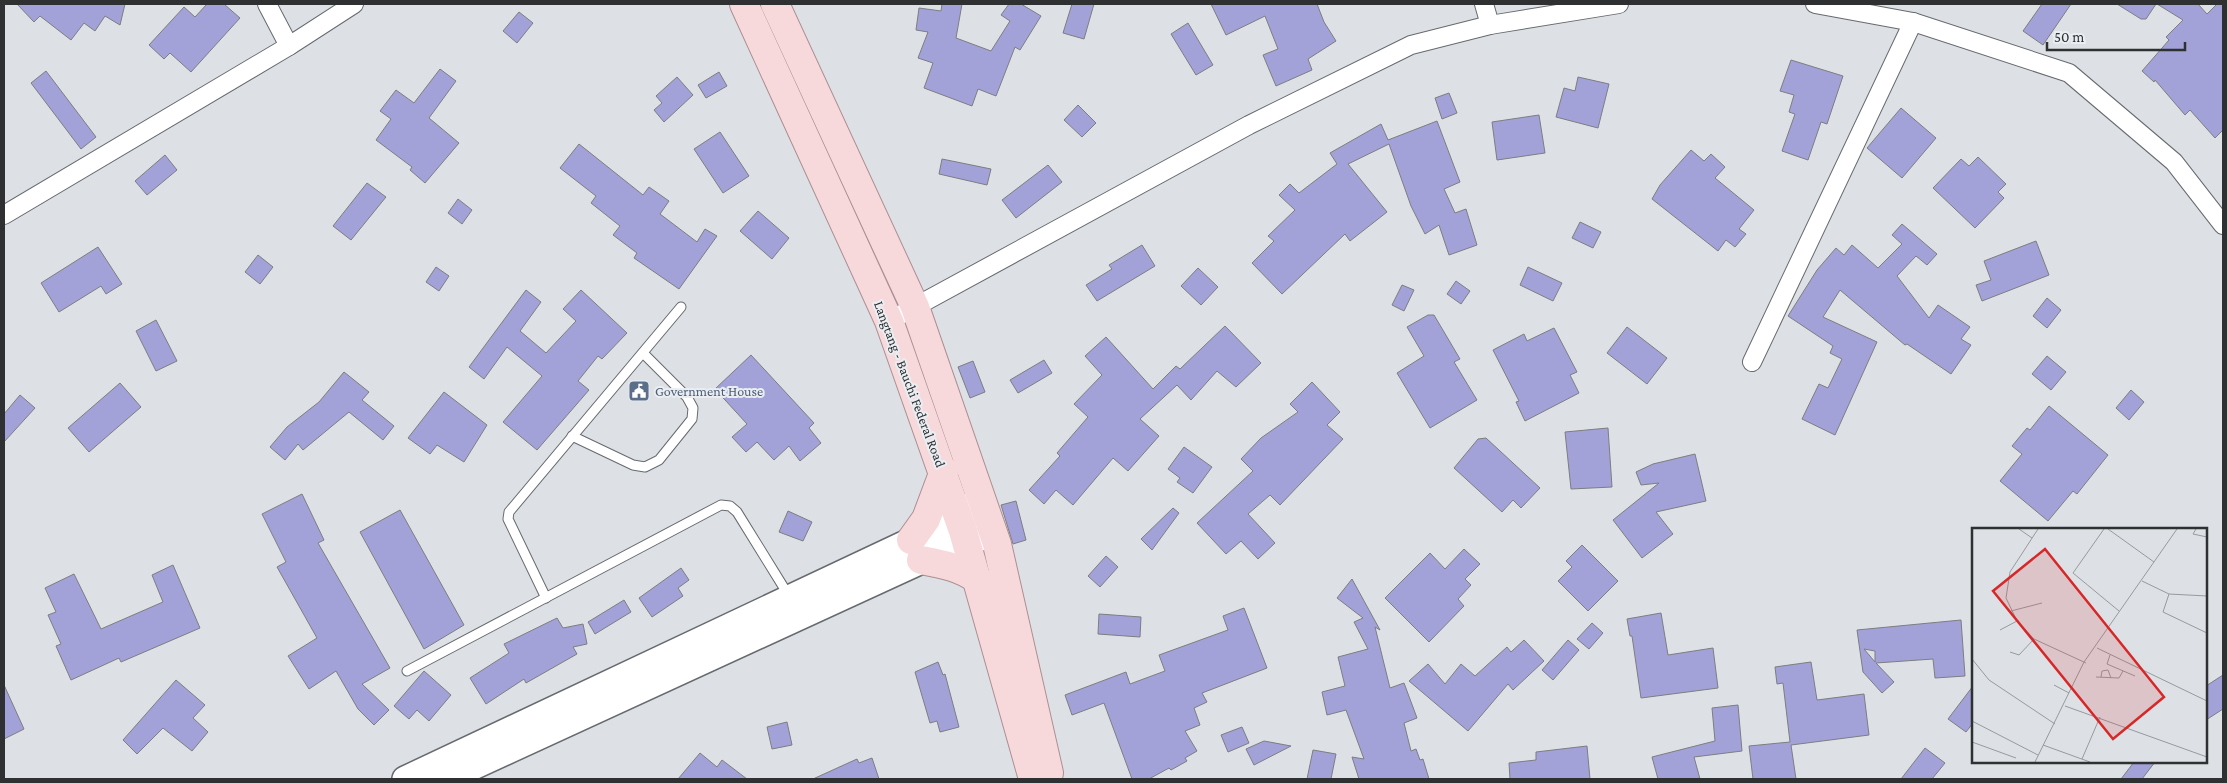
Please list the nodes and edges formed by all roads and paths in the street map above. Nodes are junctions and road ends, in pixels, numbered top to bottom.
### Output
1 (267, 4) edge
2 (354, 4) edge
3 (744, 4) edge
4 (775, 4) edge
5 (1484, 4) edge
6 (1619, 4) edge
7 (1815, 4) edge
8 (1913, 22) junction
9 (1490, 26) junction
10 (289, 46) junction
11 (4, 215) edge
12 (2223, 225) edge
13 (681, 307) dead end
14 (915, 307) junction
15 (888, 321) junction
16 (643, 353) junction
17 (1752, 362) dead end
18 (572, 436) junction
19 (944, 471) junction
20 (979, 492) junction
21 (963, 531) junction
22 (916, 550) junction
23 (999, 553) junction
24 (978, 580) junction
25 (790, 596) junction
26 (546, 598) junction
27 (407, 671) dead end
28 (405, 779) edge
29 (447, 779) edge
30 (1033, 779) edge
31 (1050, 779) edge

1 - 10 street
2 - 10 street
3 - 15 main road, Langtang - Bauchi Federal Road
4 - 14 main road, Langtang - Bauchi Federal Road
5 - 9 street
6 - 9 street
7 - 8 street
8 - 12 street
8 - 17 street
9 - 14 street
10 - 11 street
13 - 16 lane
14 - 15 street
14 - 20 main road, Langtang - Bauchi Federal Road
15 - 19 main road, Langtang - Bauchi Federal Road
16 - 18 lane
16 - 18 lane
18 - 26 lane
19 - 21 main road, Langtang - Bauchi Federal Road
19 - 22 main road
20 - 21 street
20 - 23 main road, Langtang - Bauchi Federal Road
21 - 22 street
21 - 23 street
21 - 24 main road, Langtang - Bauchi Federal Road
22 - 24 main road
22 - 25 street
22 - 29 street
23 - 31 main road, Langtang - Bauchi Federal Road
24 - 30 main road, Langtang - Bauchi Federal Road
25 - 26 lane
25 - 28 street
26 - 27 lane

